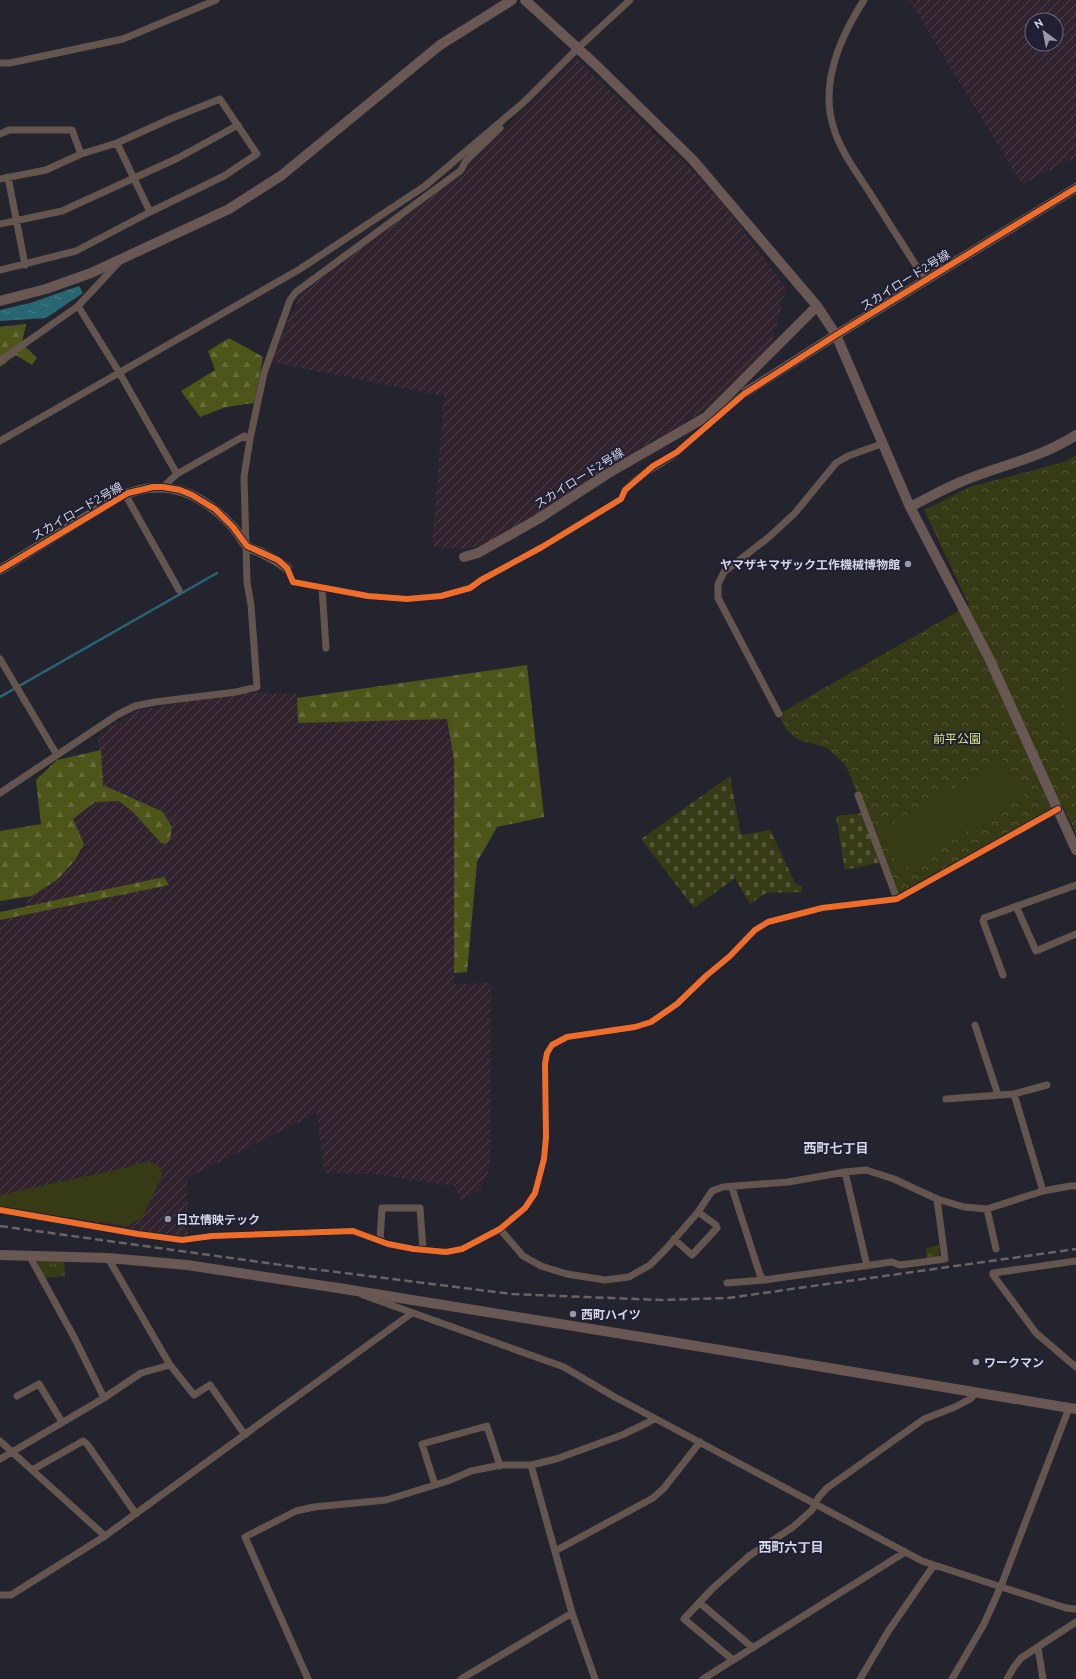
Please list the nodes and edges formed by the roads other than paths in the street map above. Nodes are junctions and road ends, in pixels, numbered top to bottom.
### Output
1 (216, 0) edge
2 (512, 0) edge
3 (525, 0) edge
4 (630, 0) edge
5 (864, 0) edge
6 (577, 50) junction
7 (0, 63) edge
8 (516, 109) junction
9 (238, 125) junction
10 (0, 134) edge
11 (117, 143) junction
12 (81, 154) junction
13 (4, 178) edge
14 (133, 179) junction
15 (1076, 188) edge
16 (150, 212) junction
17 (16, 221) junction
18 (0, 224) edge
19 (122, 259) junction
20 (25, 265) junction
21 (0, 270) edge
22 (925, 280) junction
23 (0, 301) edge
24 (78, 306) junction
25 (817, 306) junction
26 (836, 335) junction
27 (0, 361) edge
28 (119, 372) junction
29 (746, 392) joint
30 (1076, 435) edge
31 (250, 439) junction
32 (0, 441) edge
33 (884, 443) junction
34 (177, 474) junction
35 (163, 487) junction
36 (125, 494) junction
37 (910, 507) junction
38 (247, 546) junction
39 (464, 557) dead end
40 (287, 568) joint
41 (0, 570) edge
42 (322, 588) junction
43 (179, 590) dead end
44 (326, 648) dead end
45 (0, 659) edge
46 (779, 714) dead end
47 (57, 755) junction
48 (0, 792) edge
49 (858, 795) dead end
50 (1058, 809) junction
51 (1076, 850) edge
52 (1076, 884) edge
53 (896, 899) junction
54 (1016, 906) junction
55 (1076, 934) edge
56 (1002, 975) dead end
57 (975, 1026) dead end
58 (1047, 1085) dead end
59 (1014, 1094) junction
60 (998, 1095) junction
61 (946, 1099) dead end
62 (845, 1172) junction
63 (1076, 1186) edge
64 (732, 1188) junction
65 (1043, 1191) junction
66 (937, 1199) junction
67 (987, 1209) junction
68 (0, 1210) edge
69 (698, 1212) junction
70 (500, 1229) junction
71 (674, 1239) junction
72 (380, 1241) junction
73 (996, 1249) dead end
74 (422, 1250) junction
75 (0, 1255) edge
76 (29, 1255) junction
77 (108, 1258) junction
78 (1076, 1261) edge
79 (868, 1266) junction
80 (764, 1280) junction
81 (727, 1283) dead end
82 (350, 1290) junction
83 (412, 1313) junction
84 (170, 1365) junction
85 (1076, 1367) edge
86 (977, 1392) junction
87 (17, 1396) dead end
88 (104, 1398) junction
89 (1072, 1408) edge
90 (654, 1418) junction
91 (62, 1422) junction
92 (245, 1435) junction
93 (0, 1440) edge
94 (700, 1442) junction
95 (12, 1452) junction
96 (0, 1459) edge
97 (530, 1465) junction
98 (500, 1466) junction
99 (32, 1470) junction
100 (435, 1485) junction
101 (816, 1504) junction
102 (136, 1514) junction
103 (105, 1536) junction
104 (555, 1551) junction
105 (904, 1551) junction
106 (934, 1565) junction
107 (1001, 1586) junction
108 (10, 1595) junction
109 (0, 1596) edge
110 (0, 1602) edge
111 (700, 1603) junction
112 (1076, 1610) edge
113 (572, 1613) junction
114 (1076, 1622) edge
115 (753, 1648) junction
116 (1038, 1648) junction
117 (733, 1660) junction
118 (308, 1679) edge
119 (461, 1679) edge
120 (595, 1679) edge
121 (703, 1679) edge
122 (860, 1679) edge
123 (952, 1679) edge
124 (1007, 1679) edge
125 (1043, 1679) edge

1 - 7 street
2 - 19 street
3 - 6 street
4 - 6 street
5 - 22 street
6 - 8 street
6 - 25 street
8 - 28 street
8 - 31 street
9 - 11 street
9 - 14 street
9 - 16 street
10 - 12 street
11 - 12 street
11 - 14 street
12 - 13 street
13 - 17 street
14 - 16 street
14 - 17 street
15 - 22 street, スカイロード2号線
16 - 20 street
17 - 18 street
17 - 20 street
19 - 23 street
19 - 24 street
20 - 21 street
22 - 26 street, スカイロード2号線
24 - 27 street
24 - 28 street
25 - 26 street
25 - 39 street, スカイロード2号線
26 - 29 street, スカイロード2号線
26 - 33 street
28 - 32 street
28 - 34 street
29 - 42 street
30 - 37 street
31 - 34 street
31 - 38 street
33 - 37 street
33 - 46 street
34 - 35 street
35 - 36 street, スカイロード2号線
35 - 38 street, スカイロード2号線
36 - 41 street, スカイロード2号線
36 - 43 street
37 - 50 street
38 - 40 street, スカイロード2号線
38 - 47 street
40 - 42 street
42 - 44 street
45 - 47 street
47 - 48 street
49 - 53 street
50 - 51 street
50 - 53 street
52 - 54 street
53 - 70 street
54 - 55 street
54 - 56 street
57 - 60 street
58 - 59 street
59 - 60 street
59 - 65 street
60 - 61 street
62 - 64 street
62 - 66 street
62 - 79 street
63 - 65 street
64 - 69 street
64 - 80 street
65 - 67 street
66 - 67 street
66 - 79 street
67 - 73 street
68 - 72 street
69 - 71 street
69 - 71 street
70 - 71 street
70 - 74 street
72 - 74 street
72 - 74 street
75 - 76 street
76 - 77 street
76 - 88 street
77 - 82 street
77 - 84 street
78 - 85 street
79 - 80 street
80 - 81 street
82 - 83 street
82 - 86 street
83 - 90 street
83 - 92 street
84 - 88 street
84 - 92 street
86 - 89 street
86 - 101 street
87 - 91 street
88 - 91 street
89 - 107 street
90 - 94 street
90 - 97 street
91 - 95 street
92 - 102 street
93 - 95 street
94 - 101 street
94 - 104 street
95 - 96 street
95 - 99 street
97 - 98 street
97 - 104 street
98 - 100 street
98 - 100 street
99 - 102 street
99 - 103 street
100 - 118 street
101 - 105 street
101 - 111 street
102 - 103 street
103 - 108 street
104 - 113 street
105 - 106 street
105 - 115 street
106 - 107 street
106 - 122 street
107 - 112 street
107 - 123 street
108 - 109 street
108 - 110 street
111 - 115 street
111 - 117 street
113 - 119 street
113 - 120 street
114 - 116 street
115 - 117 street
116 - 124 street
116 - 125 street
117 - 121 street

